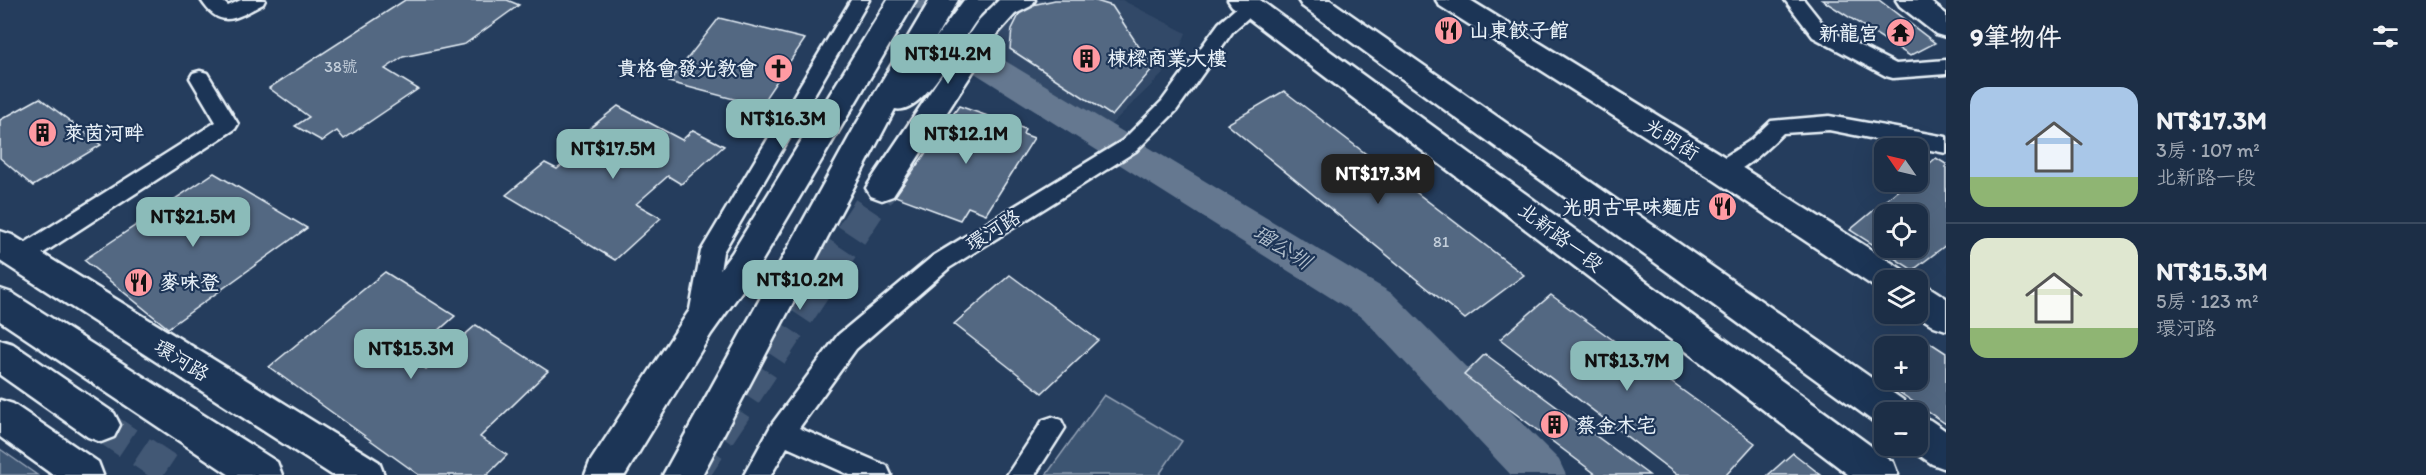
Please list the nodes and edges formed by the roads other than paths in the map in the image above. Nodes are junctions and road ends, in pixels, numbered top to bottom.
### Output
1 (210, 0) edge
2 (256, 0) edge
3 (860, 0) edge
4 (902, 0) edge
5 (944, 0) edge
6 (981, 0) edge
7 (1021, 0) edge
8 (1312, 0) edge
9 (1450, 0) edge
10 (1794, 0) edge
11 (1910, 0) edge
12 (1246, 3) edge
13 (1946, 28) edge
14 (1946, 67) edge
15 (200, 78) dead end
16 (872, 123) junction
17 (1946, 145) edge
18 (1722, 170) junction
19 (882, 189) tunnel mouth
20 (10, 250) edge
21 (1876, 270) edge
22 (0, 303) edge
23 (1928, 304) edge
24 (1946, 316) edge
25 (699, 324) junction
26 (0, 355) edge
27 (1876, 402) edge
28 (0, 416) edge
29 (101, 425) tunnel mouth
30 (1052, 428) dead end
31 (781, 432) junction
32 (1928, 440) edge
33 (1946, 452) edge
34 (84, 475) edge
35 (263, 475) edge
36 (365, 475) edge
37 (604, 475) edge
38 (682, 475) edge
39 (757, 475) edge
40 (878, 475) edge
41 (1020, 475) edge
42 (1879, 475) edge

1 - 2 lane
3 - 25 lane
4 - 25 main road
5 - 16 main road
6 - 16 main road
7 - 19 main road
8 - 27 main road
9 - 18 main road, 光明街
10 - 14 lane
11 - 13 main road
12 - 31 lane, 環河路
12 - 42 main road, 北新路一段
15 - 20 lane
16 - 38 main road
17 - 18 lane
18 - 21 main road, 光明街
20 - 36 main road, 環河路
22 - 35 main road
23 - 24 main road
25 - 37 main road
26 - 29 main road
28 - 34 main road
30 - 41 lane
31 - 39 lane, 環河路
31 - 40 lane
32 - 33 main road

